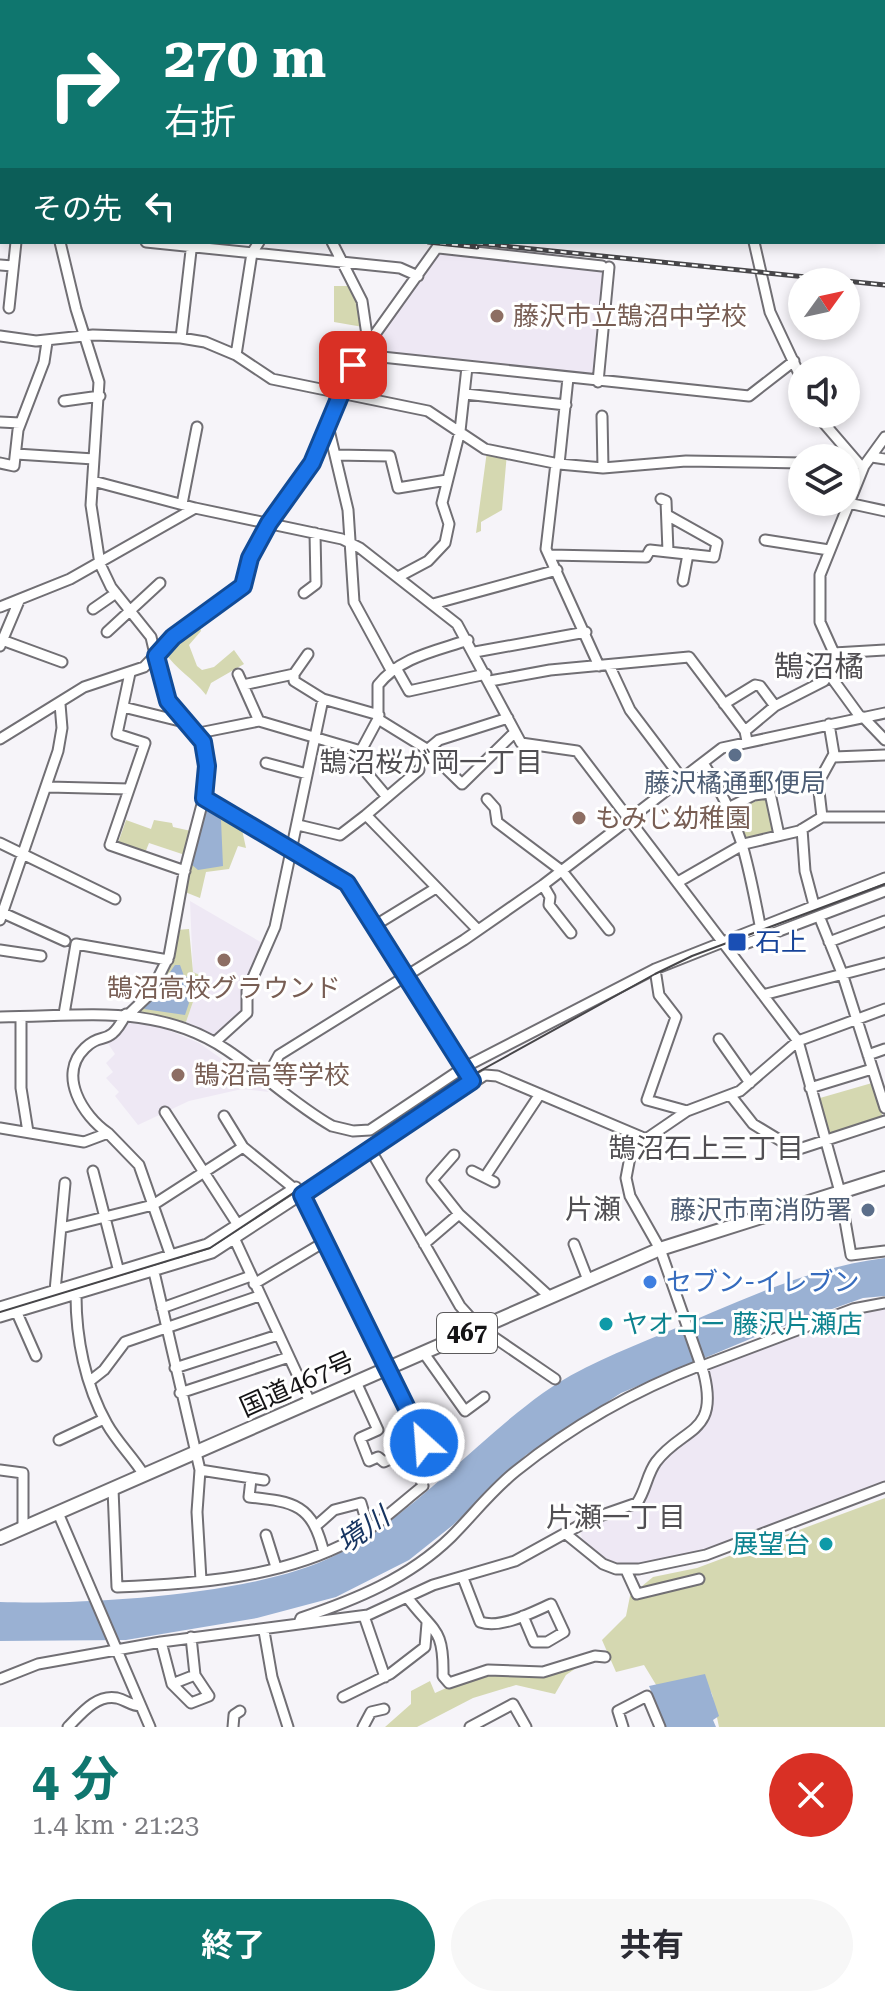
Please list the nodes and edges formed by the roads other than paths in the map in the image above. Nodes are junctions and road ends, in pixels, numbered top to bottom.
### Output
1 (16, 244) edge
2 (61, 244) edge
3 (192, 244) edge
4 (258, 244) edge
5 (333, 244) edge
6 (754, 244) edge
7 (440, 245) edge
8 (252, 253) junction
9 (344, 262) junction
10 (0, 265) edge
11 (13, 266) junction
12 (418, 276) junction
13 (9, 308) dead end
14 (0, 336) edge
15 (85, 337) junction
16 (181, 338) junction
17 (47, 342) junction
18 (368, 343) junction
19 (236, 355) junction
20 (363, 355) junction
21 (792, 356) edge
22 (788, 366) edge
23 (467, 367) junction
24 (568, 378) junction
25 (598, 382) junction
26 (340, 394) junction
27 (465, 394) junction
28 (100, 396) junction
29 (64, 401) dead end
30 (566, 405) junction
31 (602, 416) dead end
32 (0, 422) edge
33 (20, 423) junction
34 (198, 427) dead end
35 (329, 428) junction
36 (829, 428) edge
37 (460, 431) junction
38 (885, 437) edge
39 (16, 454) junction
40 (335, 455) junction
41 (872, 457) junction
42 (94, 459) junction
43 (885, 459) edge
44 (0, 463) edge
45 (788, 463) edge
46 (557, 464) junction
47 (862, 465) junction
48 (603, 468) junction
49 (860, 470) edge
50 (447, 480) junction
51 (93, 481) junction
52 (661, 499) dead end
53 (182, 504) junction
54 (860, 506) edge
55 (195, 508) junction
56 (885, 511) edge
57 (667, 515) junction
58 (843, 516) edge
59 (269, 523) junction
60 (315, 533) junction
61 (765, 540) dead end
62 (351, 542) junction
63 (829, 550) junction
64 (668, 551) junction
65 (688, 554) junction
66 (549, 555) junction
67 (100, 564) junction
68 (557, 570) junction
69 (398, 577) junction
70 (683, 581) dead end
71 (160, 583) dead end
72 (116, 593) junction
73 (304, 593) dead end
74 (19, 601) junction
75 (433, 604) junction
76 (0, 607) edge
77 (93, 609) dead end
78 (131, 614) junction
79 (107, 632) dead end
80 (586, 632) junction
81 (468, 640) junction
82 (1, 643) edge
83 (885, 650) edge
84 (475, 652) junction
85 (834, 653) junction
86 (308, 654) dead end
87 (156, 656) junction
88 (62, 662) dead end
89 (604, 666) junction
90 (394, 669) junction
91 (130, 673) junction
92 (238, 674) dead end
93 (294, 674) junction
94 (829, 674) junction
95 (488, 677) junction
96 (243, 685) junction
97 (323, 699) junction
98 (60, 704) junction
99 (724, 704) junction
100 (775, 706) junction
101 (123, 707) junction
102 (885, 713) edge
103 (378, 717) junction
104 (508, 718) junction
105 (862, 718) junction
106 (259, 721) junction
107 (184, 722) junction
108 (829, 724) junction
109 (515, 732) junction
110 (199, 733) junction
111 (315, 735) junction
112 (746, 736) junction
113 (0, 739) edge
114 (885, 740) edge
115 (427, 750) junction
116 (361, 751) junction
117 (885, 755) edge
118 (834, 757) junction
119 (266, 763) dead end
120 (703, 763) junction
121 (419, 770) dead end
122 (307, 774) junction
123 (683, 780) junction
124 (48, 787) junction
125 (129, 789) junction
126 (387, 797) junction
127 (204, 798) junction
128 (487, 799) dead end
129 (730, 807) junction
130 (366, 815) junction
131 (822, 817) junction
132 (885, 817) edge
133 (631, 820) junction
134 (298, 825) junction
135 (802, 829) junction
136 (779, 835) junction
137 (0, 843) edge
138 (744, 844) junction
139 (293, 849) junction
140 (22, 856) junction
141 (185, 871) junction
142 (562, 871) junction
143 (885, 878) edge
144 (678, 882) junction
145 (543, 885) junction
146 (436, 888) junction
147 (885, 891) edge
148 (115, 899) dead end
149 (814, 905) junction
150 (819, 916) junction
151 (1, 917) edge
152 (885, 921) edge
153 (760, 925) junction
154 (374, 926) junction
155 (478, 930) junction
156 (609, 930) dead end
157 (571, 933) dead end
158 (65, 941) dead end
159 (722, 941) junction
160 (829, 942) junction
161 (0, 950) edge
162 (729, 950) junction
163 (41, 956) dead end
164 (168, 960) junction
165 (885, 963) edge
166 (655, 969) junction
167 (842, 973) junction
168 (406, 976) junction
169 (763, 995) junction
170 (885, 1009) edge
171 (64, 1014) junction
172 (127, 1014) junction
173 (0, 1017) edge
174 (21, 1017) junction
175 (858, 1022) junction
176 (719, 1039) dead end
177 (798, 1041) junction
178 (215, 1042) junction
179 (885, 1049) edge
180 (868, 1055) junction
181 (463, 1068) junction
182 (872, 1069) junction
183 (266, 1079) junction
184 (880, 1079) edge
185 (472, 1081) junction
186 (750, 1083) junction
187 (810, 1088) junction
188 (540, 1094) junction
189 (731, 1096) junction
190 (885, 1108) edge
191 (687, 1111) junction
192 (165, 1112) dead end
193 (224, 1116) dead end
194 (885, 1121) edge
195 (0, 1128) edge
196 (28, 1132) junction
197 (108, 1133) junction
198 (646, 1139) junction
199 (825, 1140) junction
200 (243, 1147) junction
201 (370, 1149) junction
202 (454, 1155) dead end
203 (93, 1171) dead end
204 (472, 1171) dead end
205 (204, 1173) junction
206 (885, 1178) edge
207 (65, 1183) dead end
208 (299, 1191) junction
209 (840, 1192) junction
210 (153, 1205) junction
211 (459, 1214) junction
212 (105, 1217) junction
213 (238, 1225) junction
214 (61, 1228) junction
215 (235, 1240) junction
216 (326, 1241) junction
217 (424, 1244) junction
218 (574, 1244) dead end
219 (660, 1249) junction
220 (885, 1251) edge
221 (173, 1261) junction
222 (119, 1272) junction
223 (154, 1272) junction
224 (252, 1280) junction
225 (588, 1280) junction
226 (55, 1291) junction
227 (76, 1295) junction
228 (259, 1296) junction
229 (550, 1297) junction
230 (885, 1303) edge
231 (0, 1307) edge
232 (162, 1308) junction
233 (17, 1313) junction
234 (0, 1317) edge
235 (479, 1327) junction
236 (167, 1329) junction
237 (278, 1335) junction
238 (423, 1352) junction
239 (36, 1356) dead end
240 (289, 1357) junction
241 (702, 1367) junction
242 (175, 1368) junction
243 (388, 1368) junction
244 (555, 1379) dead end
245 (90, 1381) junction
246 (356, 1382) junction
247 (180, 1393) junction
248 (484, 1397) dead end
249 (310, 1402) junction
250 (104, 1419) junction
251 (59, 1440) dead end
252 (410, 1450) junction
253 (195, 1452) junction
254 (0, 1470) edge
255 (200, 1470) junction
256 (144, 1475) junction
257 (251, 1479) junction
258 (264, 1480) dead end
259 (885, 1487) edge
260 (113, 1489) junction
261 (237, 1496) dead end
262 (249, 1497) junction
263 (58, 1513) junction
264 (317, 1525) junction
265 (23, 1528) junction
266 (369, 1530) junction
267 (566, 1534) junction
268 (266, 1535) dead end
269 (0, 1538) edge
270 (324, 1553) junction
271 (276, 1567) junction
272 (626, 1570) junction
273 (463, 1578) junction
274 (699, 1579) dead end
275 (201, 1580) junction
276 (407, 1597) junction
277 (364, 1616) junction
278 (523, 1616) junction
279 (299, 1623) junction
280 (427, 1623) junction
281 (264, 1631) junction
282 (191, 1637) junction
283 (161, 1642) junction
284 (116, 1647) junction
285 (605, 1657) dead end
286 (195, 1675) junction
287 (385, 1677) junction
288 (0, 1679) edge
289 (172, 1684) junction
290 (343, 1697) dead end
291 (141, 1706) junction
292 (384, 1709) dead end
293 (240, 1711) dead end
294 (68, 1727) edge
295 (150, 1727) edge
296 (233, 1727) edge
297 (288, 1727) edge
298 (363, 1727) edge
299 (470, 1727) edge
300 (526, 1727) edge
301 (623, 1727) edge
302 (660, 1727) edge

1 - 11 street
2 - 15 street
3 - 8 street
3 - 16 street
4 - 8 street
5 - 9 street
6 - 21 street
7 - 12 street
7 - 25 street
8 - 9 street
8 - 19 street
9 - 12 street
9 - 18 street
10 - 11 street
11 - 13 street
12 - 18 street
14 - 17 street
15 - 16 street
15 - 17 street
15 - 28 street
16 - 19 street
17 - 33 street
18 - 20 street
19 - 26 street
20 - 23 street
20 - 26 street
22 - 25 street
23 - 24 street
23 - 27 street
24 - 25 street
24 - 30 street
26 - 35 street
26 - 37 street
27 - 30 street
27 - 37 street
28 - 29 street
28 - 42 street
30 - 46 street
31 - 48 street
32 - 33 street
33 - 39 street
34 - 53 street
35 - 40 street
35 - 59 street
36 - 47 street
37 - 46 street
37 - 50 street
38 - 41 street
39 - 42 street
39 - 44 street
40 - 50 street
40 - 62 street
41 - 43 street
41 - 47 street
42 - 51 street
45 - 48 street
46 - 48 street
46 - 66 street
47 - 49 street
50 - 69 street
51 - 53 street
51 - 67 street
52 - 57 street
53 - 55 street
54 - 56 street
55 - 59 street
55 - 67 street
57 - 64 street
57 - 65 street
58 - 63 street
59 - 60 street
59 - 87 street
60 - 62 street
60 - 73 street
61 - 63 street
62 - 69 street
62 - 90 street
63 - 85 street
64 - 65 street
64 - 66 street
65 - 70 street
66 - 68 street
67 - 72 street
67 - 74 street
68 - 75 street
68 - 80 street
69 - 75 street
71 - 78 street
72 - 77 street
72 - 78 street
74 - 76 street
74 - 82 street
75 - 81 street
78 - 79 street
78 - 87 street
80 - 84 street
80 - 89 street
81 - 84 street
81 - 90 street
82 - 88 street
83 - 85 street
84 - 95 street
85 - 94 street
86 - 93 street
87 - 91 street
87 - 107 street
89 - 95 street
89 - 99 street
89 - 123 street
90 - 95 street
90 - 103 street
91 - 98 street
91 - 101 street
92 - 96 street
93 - 96 street
93 - 97 street
94 - 100 street
94 - 105 street
95 - 104 street
96 - 106 street
97 - 103 street
97 - 111 street
98 - 113 street
98 - 124 street
99 - 100 street
99 - 112 street
100 - 112 street
101 - 107 street
101 - 125 street
102 - 105 street
103 - 115 street
103 - 116 street
104 - 109 street
104 - 115 street
105 - 108 street
105 - 114 street
106 - 110 street
106 - 111 street
107 - 110 street
108 - 112 street
108 - 118 street
109 - 115 street
109 - 133 street
110 - 127 street
111 - 116 street
111 - 122 street
112 - 120 street
116 - 126 street
117 - 118 street
118 - 131 street
119 - 122 street
120 - 123 street
120 - 129 street
121 - 126 street
122 - 134 street
123 - 133 street
124 - 125 street
124 - 140 street
125 - 141 street
126 - 130 street
127 - 139 street
127 - 141 street
128 - 142 street
129 - 136 street
129 - 138 street
130 - 134 street
130 - 146 street
131 - 132 street
131 - 135 street
133 - 142 street
133 - 144 street
134 - 139 street
135 - 136 street
135 - 149 street
136 - 138 street
137 - 140 street
138 - 144 street
138 - 153 street
139 - 154 street
139 - 178 street
140 - 148 street
140 - 151 street
141 - 164 street
142 - 145 street
142 - 156 street
143 - 149 street
144 - 159 street
145 - 155 street
145 - 157 street
146 - 154 street
146 - 155 street
147 - 150 street
149 - 153 street
150 - 160 street
150 - 162 street
151 - 158 street
152 - 160 street
153 - 159 street
154 - 168 street
155 - 168 street
159 - 162 street
159 - 166 street
160 - 167 street
161 - 163 street
162 - 169 street
164 - 171 street
164 - 172 street
165 - 167 street
166 - 181 street
166 - 191 street
167 - 169 street
167 - 175 street
168 - 181 street
168 - 183 street
169 - 177 street
170 - 175 street
171 - 172 street
171 - 174 street
172 - 178 street
172 - 197 street
173 - 174 street
174 - 196 street
175 - 177 street
175 - 180 street
176 - 186 street
177 - 186 street
177 - 187 street
178 - 183 street
179 - 180 street
180 - 182 street
181 - 183 street
181 - 185 street
182 - 184 street
182 - 187 street
184 - 190 street
185 - 188 street
185 - 201 street
186 - 189 street
187 - 199 street
188 - 198 street
188 - 204 street
189 - 191 street
189 - 199 street
191 - 198 street
192 - 205 street
193 - 200 street
194 - 199 street
195 - 196 street
196 - 197 street
197 - 210 street
198 - 219 street
199 - 209 street
200 - 205 street
200 - 208 street
201 - 208 street
201 - 217 street
202 - 211 street
203 - 212 street
205 - 210 street
205 - 213 street
206 - 209 highway, 国道467号 / 467
207 - 214 street
208 - 213 street
208 - 215 street
208 - 216 street
209 - 219 highway, 国道467号 / 467
209 - 220 street
210 - 212 street
210 - 221 street
211 - 217 street
211 - 229 street
212 - 214 street
212 - 222 street
213 - 221 street
214 - 226 street
215 - 221 street
215 - 224 street
216 - 224 street
216 - 243 street
217 - 235 street
218 - 225 street
219 - 225 highway, 国道467号 / 467
219 - 241 street
221 - 222 street
221 - 223 street
222 - 226 street
223 - 227 street
223 - 232 street
224 - 228 street
224 - 232 street
225 - 229 highway, 国道467号 / 467
226 - 231 street
227 - 233 street
227 - 245 street
228 - 236 street
228 - 237 street
229 - 235 highway, 国道467号 / 467
230 - 241 street
232 - 236 street
233 - 234 street
233 - 239 street
235 - 238 highway, 国道467号 / 467
235 - 244 street
236 - 242 street
236 - 245 street
237 - 240 street
237 - 242 street
238 - 243 highway, 国道467号 / 467
238 - 248 street
240 - 247 street
240 - 249 street
241 - 267 street
241 - 279 street
242 - 247 street
243 - 246 highway, 国道467号 / 467
243 - 252 street
245 - 250 street
246 - 249 highway, 国道467号 / 467
246 - 252 street
247 - 253 street
249 - 253 highway, 国道467号 / 467
250 - 251 street
250 - 256 street
252 - 266 street
253 - 255 street
253 - 256 highway, 国道467号 / 467
254 - 265 street
255 - 257 street
255 - 275 street
256 - 260 highway, 国道467号 / 467
257 - 258 street
257 - 262 street
259 - 272 street
260 - 263 highway, 国道467号 / 467
260 - 275 street
261 - 262 street
262 - 264 street
263 - 265 highway, 国道467号 / 467
263 - 284 street
264 - 266 street
264 - 270 street
265 - 269 highway, 国道467号 / 467
266 - 270 street
267 - 272 street
267 - 273 street
268 - 271 street
270 - 271 street
271 - 275 street
272 - 274 street
273 - 276 street
273 - 278 street
276 - 277 street
276 - 280 street
277 - 279 street
277 - 287 street
278 - 278 street
279 - 281 street
280 - 285 street
280 - 287 street
281 - 282 street
281 - 297 street
282 - 283 street
282 - 286 street
283 - 284 street
283 - 289 street
284 - 288 street
284 - 291 street
286 - 289 street
286 - 289 street
287 - 290 street
291 - 294 street
291 - 295 street
292 - 298 street
293 - 296 street
299 - 300 street
301 - 302 street

